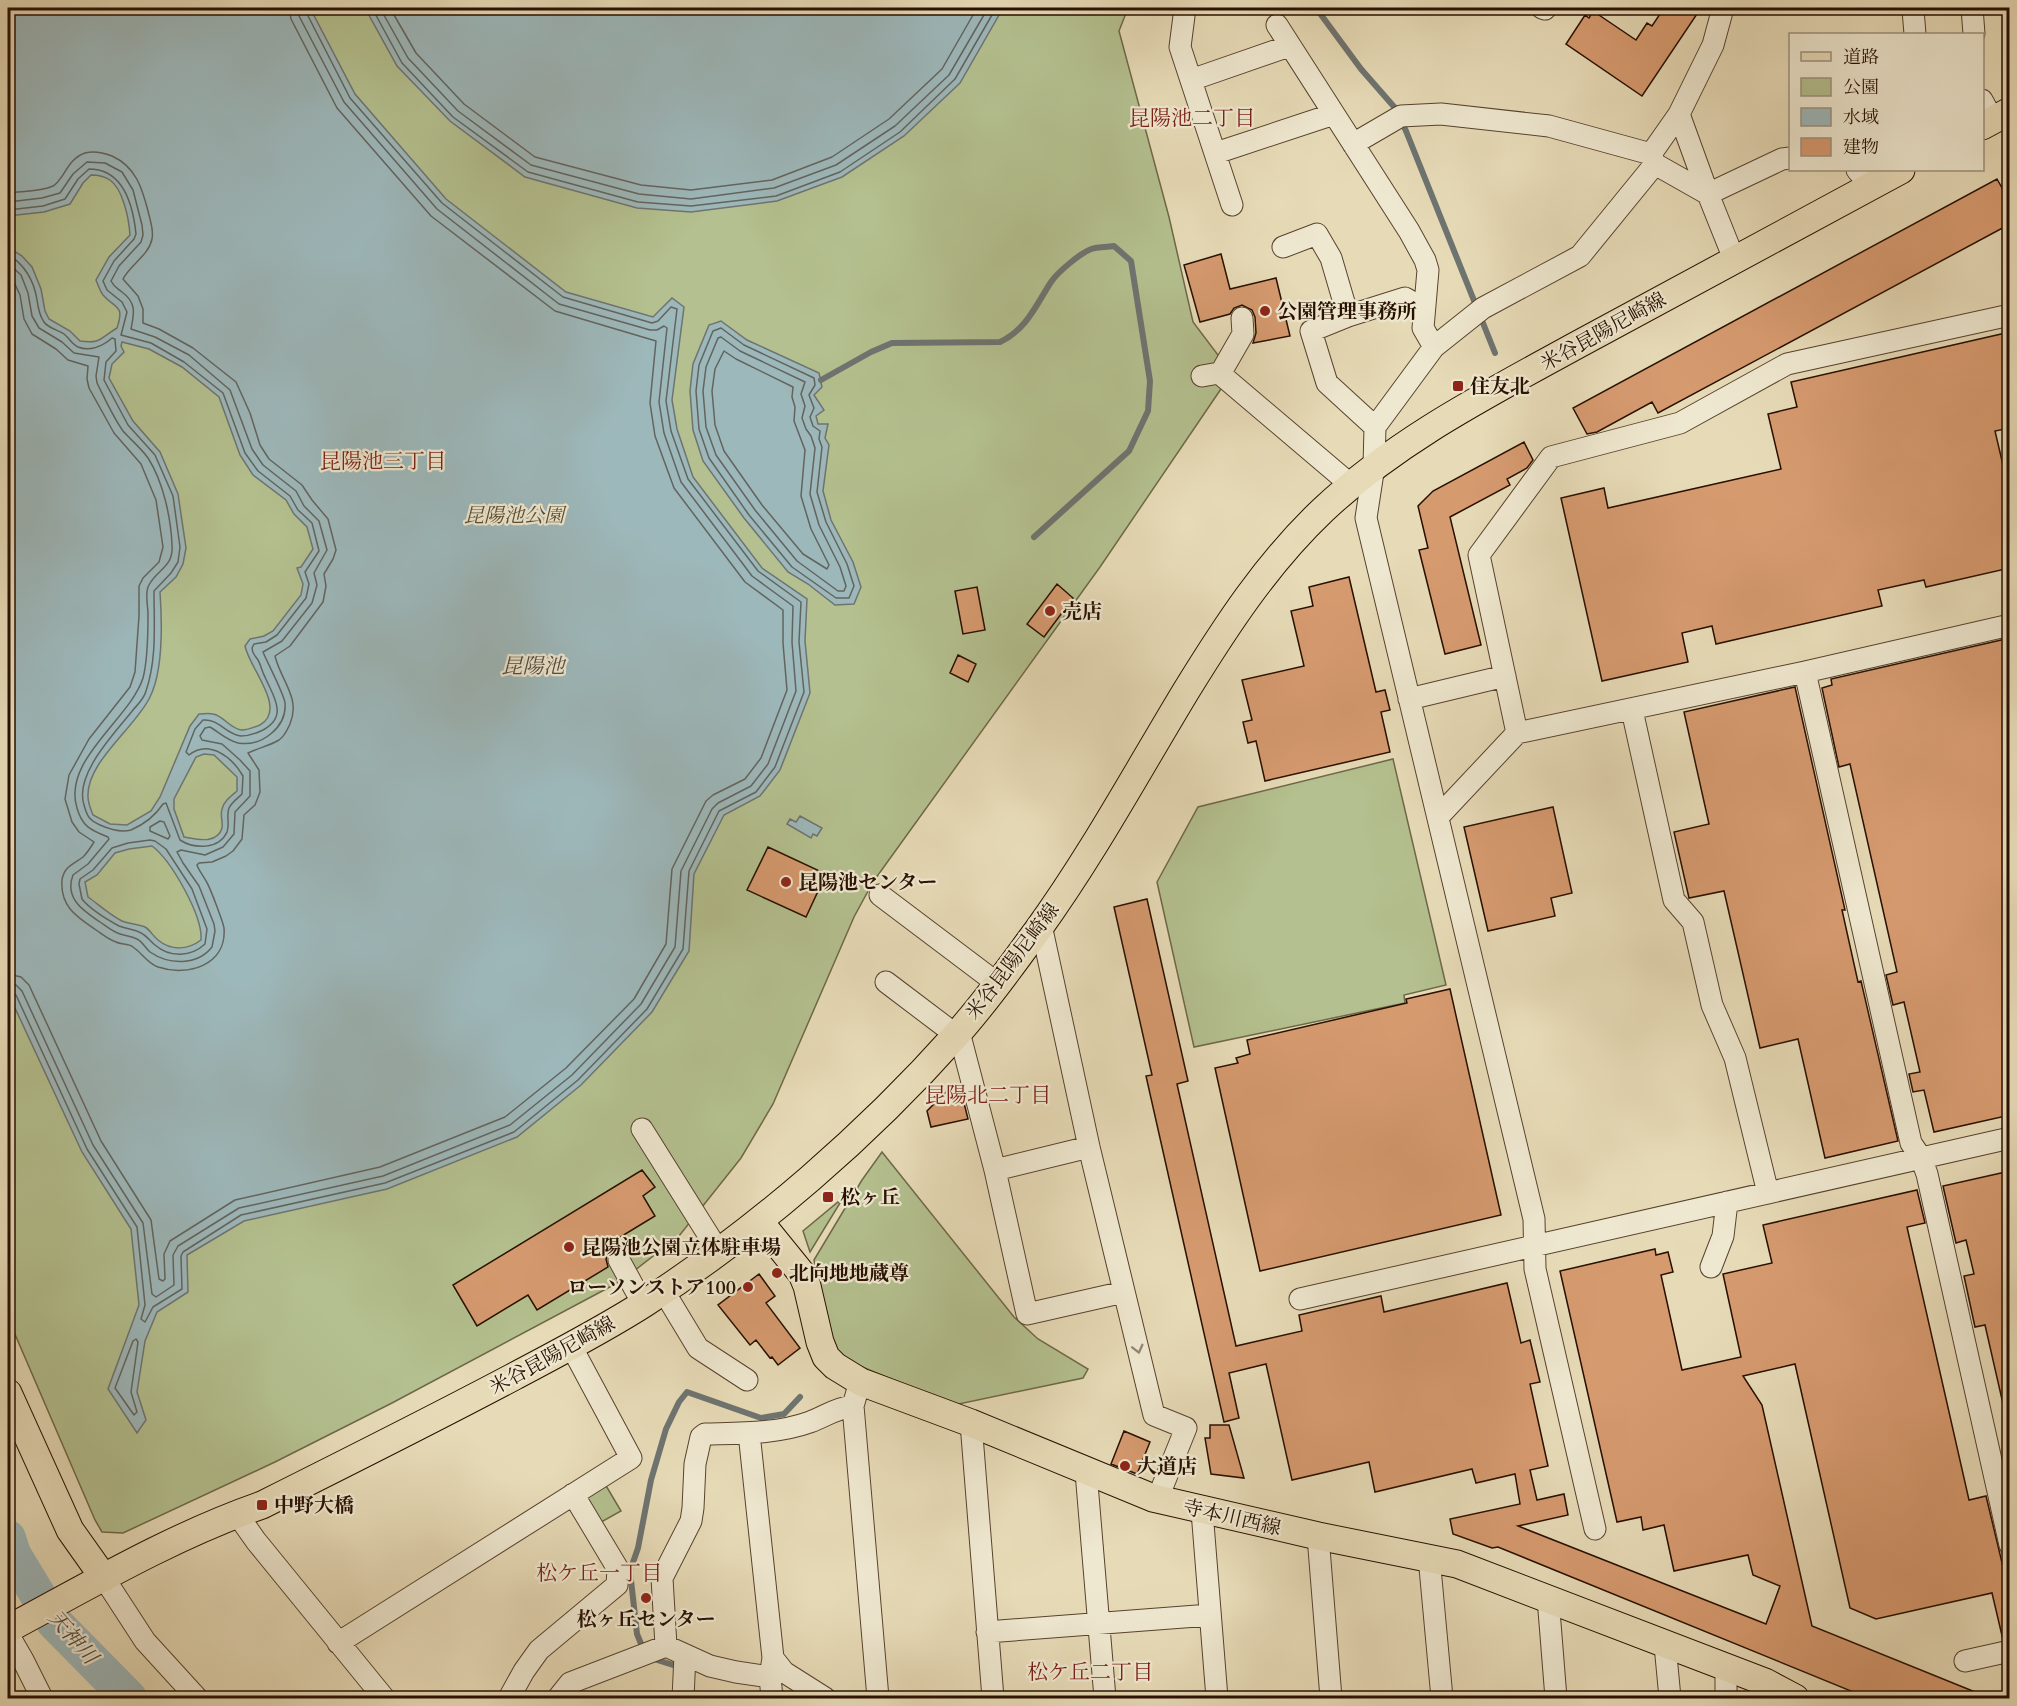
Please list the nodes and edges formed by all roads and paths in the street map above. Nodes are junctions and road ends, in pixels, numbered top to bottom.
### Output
1 (1185, 8) edge
2 (1723, 8) edge
3 (1972, 8) edge
4 (1913, 10) dead end
5 (1277, 25) dead end
6 (1915, 33) edge
7 (1974, 33) edge
8 (1289, 46) junction
9 (1191, 80) junction
10 (1334, 114) junction
11 (1679, 114) junction
12 (1353, 144) junction
13 (1216, 153) junction
14 (1789, 158) edge
15 (1653, 159) junction
16 (1896, 171) edge
17 (1864, 178) edge
18 (1708, 194) junction
19 (1232, 205) dead end
20 (1283, 247) dead end
21 (1734, 259) junction
22 (1424, 309) junction
23 (2010, 315) edge
24 (1348, 316) junction
25 (1242, 318) dead end
26 (1434, 347) junction
27 (1375, 427) junction
28 (1374, 466) junction
29 (1351, 485) junction
30 (2010, 625) edge
31 (1805, 672) junction
32 (1505, 676) junction
33 (1410, 699) junction
34 (1632, 710) junction
35 (1517, 733) junction
36 (1438, 816) junction
37 (880, 895) dead end
38 (1041, 925) junction
39 (886, 982) dead end
40 (998, 984) junction
41 (958, 1034) junction
42 (642, 1129) dead end
43 (2010, 1138) edge
44 (1089, 1147) junction
45 (1921, 1158) junction
46 (995, 1170) junction
47 (1768, 1193) junction
48 (1727, 1202) junction
49 (759, 1221) junction
50 (1535, 1246) junction
51 (718, 1252) junction
52 (619, 1260) dead end
53 (1711, 1266) dead end
54 (1124, 1292) junction
55 (653, 1297) junction
56 (1300, 1299) dead end
57 (571, 1346) junction
58 (747, 1380) dead end
59 (8, 1393) edge
60 (857, 1394) junction
61 (971, 1423) junction
62 (749, 1433) junction
63 (1086, 1472) junction
64 (2003, 1484) edge
65 (573, 1494) junction
66 (1157, 1500) junction
67 (1202, 1511) junction
68 (237, 1514) junction
69 (1595, 1529) dead end
70 (1318, 1536) junction
71 (2010, 1545) edge
72 (1429, 1557) junction
73 (104, 1578) junction
74 (1548, 1598) junction
75 (1210, 1616) junction
76 (1099, 1624) junction
77 (12, 1629) edge
78 (987, 1632) junction
79 (338, 1643) junction
80 (1665, 1645) junction
81 (676, 1650) junction
82 (2010, 1651) edge
83 (1965, 1661) dead end
84 (771, 1667) junction
85 (1726, 1669) junction
86 (42, 1698) edge
87 (197, 1698) edge
88 (384, 1698) edge
89 (510, 1698) edge
90 (558, 1698) edge
91 (683, 1698) edge
92 (772, 1698) edge
93 (825, 1698) edge
94 (878, 1698) edge
95 (993, 1698) edge
96 (1105, 1698) edge
97 (1217, 1698) edge
98 (1331, 1698) edge
99 (1442, 1698) edge
100 (1556, 1698) edge
101 (1670, 1698) edge
102 (1726, 1698) edge
103 (1795, 1698) edge

1 - 9 street
2 - 11 street
3 - 7 street
4 - 6 street
5 - 8 street
8 - 9 street
8 - 10 street
9 - 13 street
10 - 12 street
10 - 13 street
11 - 15 street
11 - 18 street
12 - 15 street
12 - 22 street
13 - 19 street
14 - 18 street
15 - 18 street
15 - 26 street
16 - 17 main road, 米谷昆陽尼崎線
17 - 21 main road, 米谷昆陽尼崎線
18 - 21 street
20 - 24 street
21 - 28 main road, 米谷昆陽尼崎線
22 - 24 street
22 - 26 street
23 - 32 street
24 - 27 street
25 - 29 street
26 - 27 street
27 - 28 street
28 - 29 main road, 米谷昆陽尼崎線
28 - 33 street
29 - 38 main road, 米谷昆陽尼崎線
30 - 31 street
31 - 34 street
31 - 45 street
32 - 33 street
32 - 35 street
33 - 36 street
34 - 35 street
34 - 47 street
35 - 36 street
36 - 50 street
37 - 40 street
38 - 40 main road, 米谷昆陽尼崎線
38 - 44 street
39 - 41 street
40 - 41 main road, 米谷昆陽尼崎線
41 - 46 street
41 - 49 main road, 米谷昆陽尼崎線
42 - 51 street
43 - 45 street
44 - 46 street
44 - 54 street
45 - 47 street
45 - 64 street
46 - 54 street
47 - 48 street
48 - 50 street
48 - 53 street
49 - 51 main road, 米谷昆陽尼崎線
49 - 60 main road, 寺本川西線
50 - 56 street
50 - 69 street
51 - 55 main road, 米谷昆陽尼崎線
52 - 55 street
54 -> 66 street
55 - 57 main road, 米谷昆陽尼崎線
55 - 58 street
57 - 65 street
57 - 68 main road, 米谷昆陽尼崎線
59 - 73 main road
60 - 61 main road, 寺本川西線
60 - 62 street
60 - 94 street
61 - 63 main road, 寺本川西線
61 - 78 street
62 - 81 street
62 - 84 street
63 - 66 main road, 寺本川西線
63 - 76 street
64 - 71 street
65 - 79 street
65 - 89 street
66 - 67 main road, 寺本川西線
67 - 70 main road, 寺本川西線
67 - 75 street
68 - 73 main road, 米谷昆陽尼崎線
68 - 79 street
70 - 72 main road, 寺本川西線
70 - 98 street
72 - 74 main road, 寺本川西線
72 - 99 street
73 - 77 main road, 米谷昆陽尼崎線
73 - 87 street
74 - 80 main road, 寺本川西線
74 - 100 street
75 - 76 street
75 - 97 street
76 - 78 street
76 - 96 street
77 - 86 street
78 - 95 street
79 - 88 street
80 - 85 main road, 寺本川西線
80 - 101 street
81 - 84 street
81 - 90 street
81 - 91 street
82 - 83 street
84 - 92 street
84 - 93 street
85 - 102 street
85 - 103 main road, 寺本川西線

